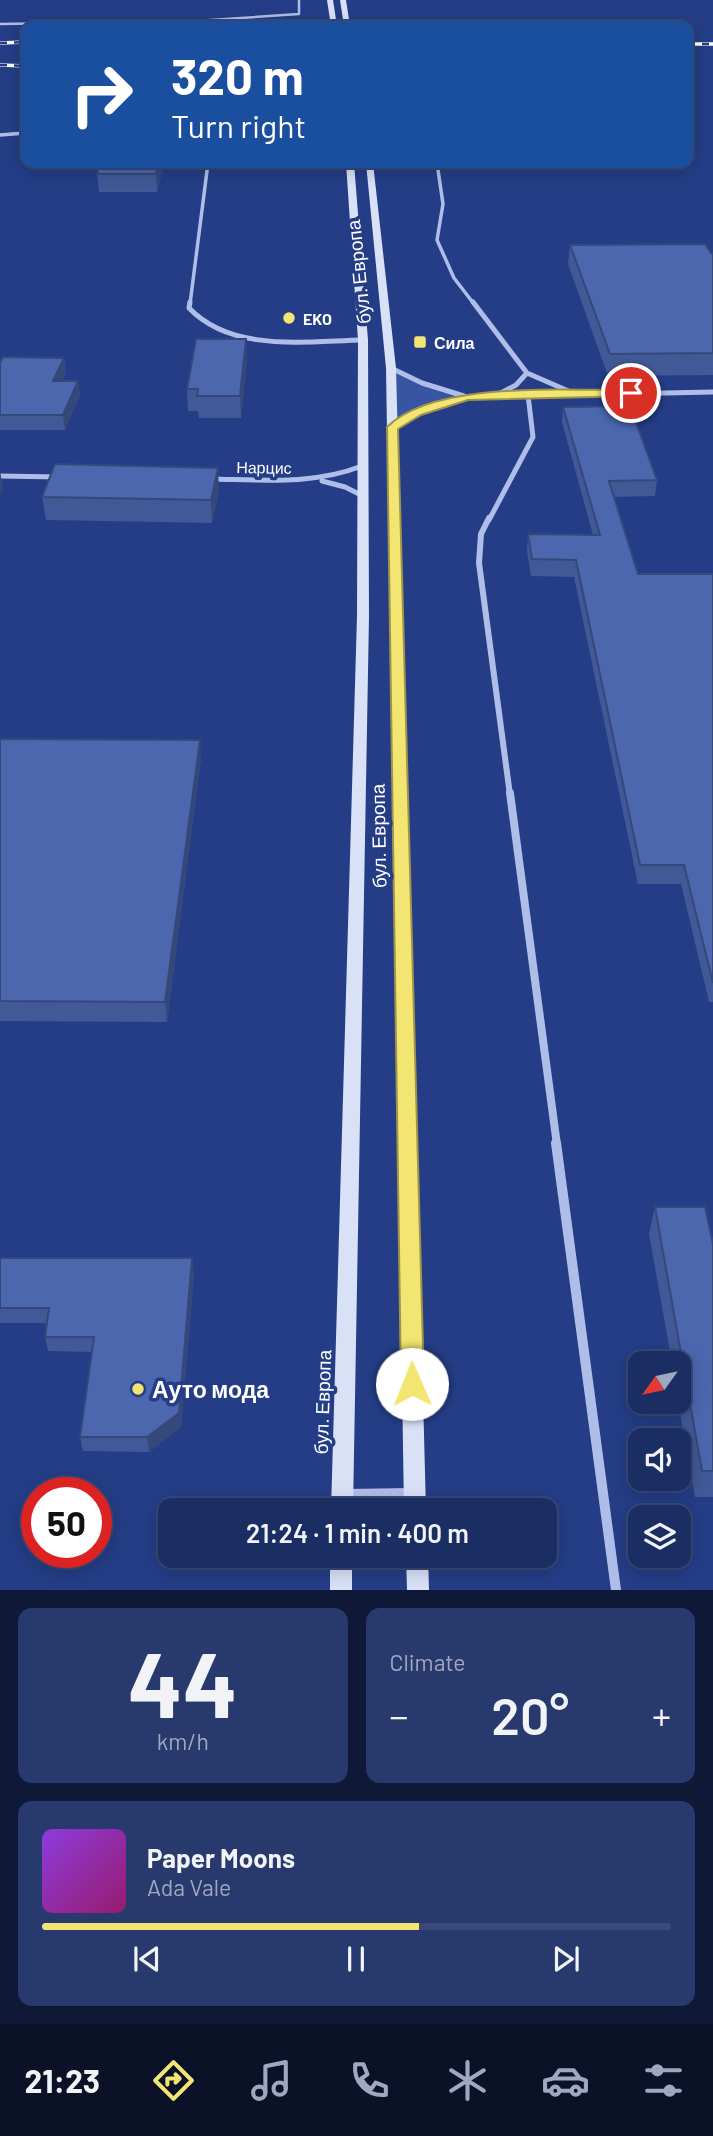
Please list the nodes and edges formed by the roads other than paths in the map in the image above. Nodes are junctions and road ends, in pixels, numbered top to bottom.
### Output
1 (299, 0) edge
2 (330, 0) edge
3 (343, 0) edge
4 (196, 21) edge
5 (333, 21) edge
6 (346, 21) edge
7 (0, 24) edge
8 (21, 24) edge
9 (21, 133) edge
10 (0, 135) edge
11 (207, 168) edge
12 (350, 168) edge
13 (370, 168) edge
14 (438, 168) edge
15 (363, 340) junction
16 (391, 368) junction
17 (527, 373) junction
18 (713, 392) edge
19 (577, 394) junction
20 (528, 395) junction
21 (494, 396) junction
22 (468, 397) junction
23 (393, 427) junction
24 (362, 466) junction
25 (0, 476) edge
26 (69, 477) edge
27 (208, 479) edge
28 (318, 480) junction
29 (361, 495) junction
30 (415, 1493) junction
31 (342, 1498) edge
32 (374, 1498) edge
33 (415, 1498) edge
34 (341, 1568) edge
35 (417, 1568) edge
36 (341, 1590) edge
37 (418, 1590) edge
38 (616, 1590) edge

1 - 4 street
2 - 5 main road
3 - 6 main road
7 - 8 street
9 - 10 street
11 - 15 street
12 - 15 main road, бул. Европа
13 - 16 main road, бул. Европа
14 - 17 street
15 - 24 main road, бул. Европа
16 - 22 street
16 - 23 main road, бул. Европа
17 - 19 street
17 - 21 street
18 - 19 street
19 - 20 street
20 - 21 street
20 - 38 street
21 - 22 street
22 - 23 street
23 - 30 main road, бул. Европа
24 - 28 street
24 - 29 main road, бул. Европа
25 - 26 street
27 - 28 street, Нарцис
28 - 29 street
29 - 31 main road, бул. Европа
30 - 32 street
30 - 33 main road, бул. Европа
34 - 36 main road
35 - 37 main road

